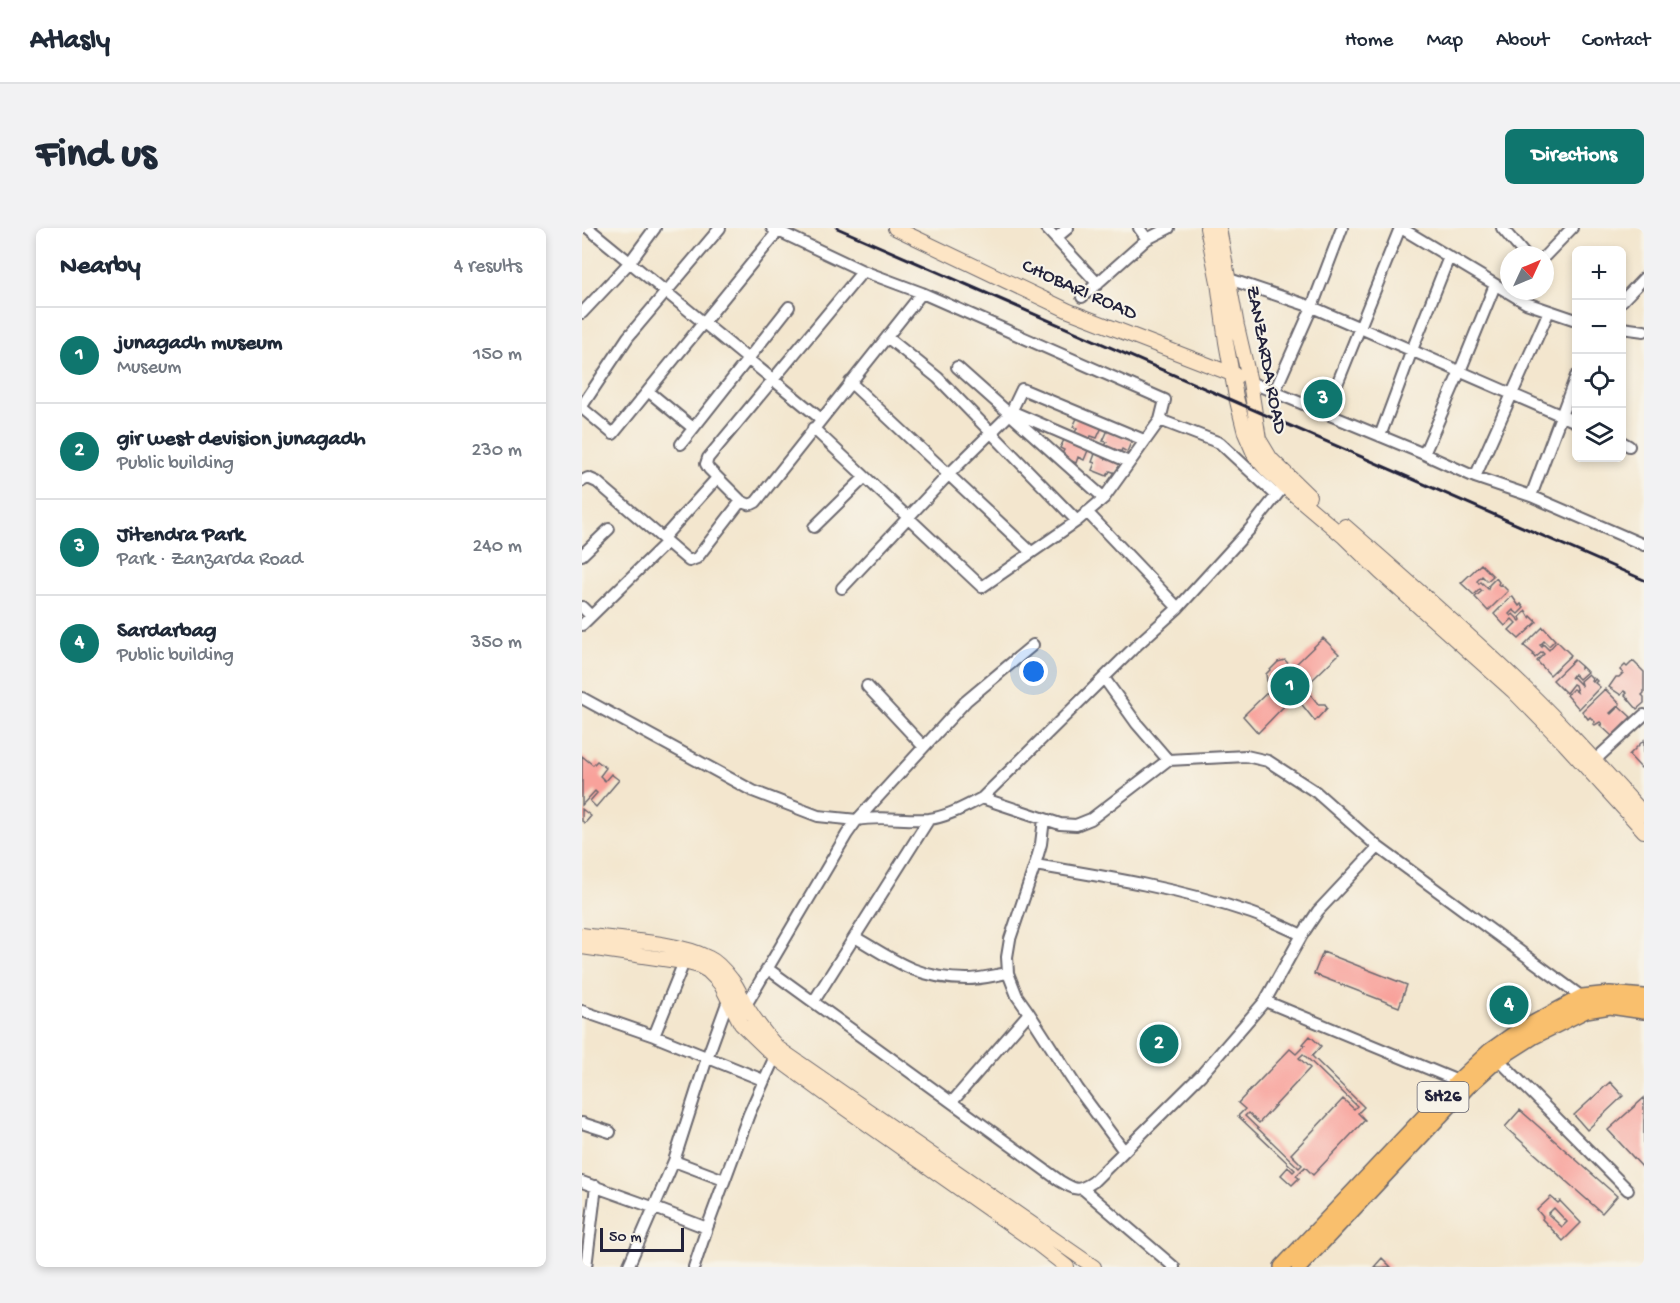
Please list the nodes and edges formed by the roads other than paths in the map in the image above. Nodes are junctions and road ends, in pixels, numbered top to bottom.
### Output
1 (588, 228) edge
2 (655, 228) edge
3 (720, 228) edge
4 (895, 228) edge
5 (1046, 228) edge
6 (1068, 228) edge
7 (1139, 228) edge
8 (1169, 228) edge
9 (1207, 228) edge
10 (1220, 228) edge
11 (1342, 228) edge
12 (1401, 228) edge
13 (1502, 228) edge
14 (1572, 228) edge
15 (776, 229) edge
16 (1056, 238) junction
17 (1147, 239) junction
18 (1517, 246) edge
19 (1554, 247) edge
20 (1449, 257) junction
21 (630, 262) junction
22 (863, 271) junction
23 (1644, 278) edge
24 (1229, 279) junction
25 (1098, 284) junction
26 (1495, 285) junction
27 (1500, 288) edge
28 (667, 292) junction
29 (922, 293) junction
30 (1082, 297) dead end
31 (1521, 300) edge
32 (1623, 300) edge
33 (789, 307) dead end
34 (1312, 307) junction
35 (1549, 311) junction
36 (582, 313) edge
37 (1572, 319) edge
38 (704, 322) junction
39 (1360, 327) junction
40 (1626, 329) edge
41 (1644, 331) edge
42 (886, 337) junction
43 (1412, 350) junction
44 (749, 359) junction
45 (957, 367) dead end
46 (1460, 371) junction
47 (1232, 374) junction
48 (774, 379) junction
49 (850, 382) junction
50 (1250, 382) junction
51 (1572, 387) edge
52 (648, 391) junction
53 (1274, 393) junction
54 (1512, 394) junction
55 (582, 407) edge
56 (1011, 412) junction
57 (1325, 414) junction
58 (1562, 416) junction
59 (821, 419) junction
60 (1160, 420) junction
61 (1572, 420) edge
62 (693, 428) junction
63 (813, 428) junction
64 (991, 432) junction
65 (1380, 436) junction
66 (1144, 440) junction
67 (681, 444) dead end
68 (1424, 454) junction
69 (1129, 462) junction
70 (949, 474) junction
71 (865, 477) junction
72 (1475, 477) junction
73 (717, 478) junction
74 (582, 481) edge
75 (1280, 491) junction
76 (1531, 496) junction
77 (1104, 498) junction
78 (741, 501) junction
79 (1087, 512) junction
80 (909, 518) junction
81 (1077, 521) junction
82 (814, 527) dead end
83 (609, 530) dead end
84 (665, 540) junction
85 (1644, 545) edge
86 (1031, 552) junction
87 (582, 555) edge
88 (842, 588) dead end
89 (582, 607) edge
90 (1178, 608) junction
91 (591, 616) junction
92 (582, 625) edge
93 (1033, 645) dead end
94 (1104, 678) junction
95 (867, 686) dead end
96 (582, 698) edge
97 (1644, 715) edge
98 (923, 746) junction
99 (1168, 760) junction
100 (1596, 760) junction
101 (982, 798) junction
102 (1644, 814) edge
103 (929, 819) junction
104 (1044, 819) junction
105 (857, 820) junction
106 (1644, 831) edge
107 (1378, 847) junction
108 (1035, 865) junction
109 (1302, 935) junction
110 (582, 936) edge
111 (855, 937) junction
112 (582, 947) edge
113 (685, 956) junction
114 (768, 969) junction
115 (1008, 973) junction
116 (734, 982) junction
117 (1644, 997) edge
118 (729, 999) junction
119 (814, 1001) junction
120 (1264, 1001) junction
121 (1586, 1003) junction
122 (746, 1005) junction
123 (582, 1011) edge
124 (1644, 1011) edge
125 (1029, 1013) junction
126 (654, 1036) junction
127 (777, 1052) junction
128 (1494, 1055) junction
129 (707, 1058) junction
130 (763, 1080) junction
131 (1458, 1081) junction
132 (952, 1102) junction
133 (582, 1123) edge
134 (610, 1132) dead end
135 (1124, 1151) junction
136 (674, 1161) junction
137 (724, 1180) junction
138 (582, 1182) edge
139 (596, 1186) junction
140 (1083, 1189) junction
141 (1628, 1190) dead end
142 (655, 1208) junction
143 (706, 1228) junction
144 (585, 1245) edge
145 (586, 1267) edge
146 (628, 1267) edge
147 (694, 1267) edge
148 (1067, 1267) edge
149 (1094, 1267) edge
150 (1174, 1267) edge
151 (1281, 1267) edge
152 (1299, 1267) edge

1 - 21 street
2 - 21 street
3 - 28 street
4 - 47 street, CHOBARI ROAD
5 - 16 street
6 - 16 street
7 - 17 street
8 - 17 street
9 - 47 street
10 - 24 street, ZANZARDA ROAD
11 - 34 street
12 - 20 street
12 - 39 street
13 - 18 street
14 - 19 street
15 - 22 street
15 - 38 street
16 - 25 street
17 - 25 street
20 - 26 street
20 - 43 street
21 - 28 street
21 - 36 street
22 - 29 street
22 - 48 street
23 - 32 street
24 - 34 street
24 - 50 street, ZANZARDA ROAD
25 - 30 street
26 - 27 street
26 - 46 street
28 - 38 street
28 - 55 street
29 - 42 street
29 - 60 street
31 - 35 street
33 - 44 street
34 - 39 street
34 - 53 street
35 - 37 street
35 - 54 street
38 - 44 street
38 - 52 street
39 - 43 street
39 - 57 street
40 - 41 street
42 - 49 street
42 - 64 street
43 - 46 street
43 - 65 street
44 - 48 street
44 - 62 street
45 - 56 street
46 - 54 street
46 - 68 street
47 - 50 street, CHOBARI ROAD
47 - 75 street
48 - 59 street
48 - 73 street
49 - 59 street
49 - 70 street
50 - 53 street
50 - 100 street, ZANZARDA ROAD
51 - 58 street
52 - 55 street
52 - 62 street
53 - 57 street
54 - 58 street
54 - 72 street
56 - 64 street
56 - 66 street
56 - 69 street
56 - 77 street
57 - 65 street
58 - 61 street
58 - 76 street
59 - 63 street
60 - 66 street
60 - 75 street
62 - 67 street
63 - 71 street
63 - 78 street
64 - 70 street
64 - 81 street
65 - 68 street
66 - 69 street
68 - 72 street
69 - 77 street
70 - 80 street
70 - 86 street
71 - 80 street
71 - 82 street
72 - 76 street
73 - 78 street
73 - 84 street
74 - 84 street
75 - 90 street
75 - 106 street
76 - 85 street
77 - 79 street
78 - 84 street
79 - 81 street
79 - 90 street
80 - 86 street
80 - 88 street
81 - 86 street
83 - 87 street
84 - 91 street
89 - 91 street
90 - 94 street
91 - 92 street
93 - 98 street
94 - 99 street
94 - 101 street
95 - 98 street
96 - 105 street
97 - 100 street
98 - 105 street
99 - 104 street
99 - 107 street
100 - 102 street, ZANZARDA ROAD
101 - 103 street
101 - 104 street
103 - 105 street
103 - 111 street
104 - 108 street
105 - 114 street
107 - 109 street
107 - 121 street
108 - 109 street
108 - 115 street
109 - 120 street
110 - 113 street
111 - 115 street
111 - 119 street
112 - 113 street
113 - 116 street
113 - 118 street
113 - 126 street
114 - 119 street
114 - 122 street
115 - 125 street
116 - 118 street
116 - 122 street
117 - 121 main road, SH26
118 - 127 street
118 - 129 street
119 - 132 street
120 - 131 street
120 - 135 street
121 - 124 main road, SH26
121 - 128 main road, SH26
122 - 127 street
123 - 126 street
125 - 132 street
125 - 135 street
126 - 129 street
127 - 130 street
127 - 148 street
127 - 149 street
128 - 131 main road, SH26
128 - 141 street
128 - 152 main road, SH26
129 - 130 street
129 - 136 street
130 - 137 street
131 - 151 main road, SH26
132 - 140 street
133 - 134 street
135 - 140 street
136 - 137 street
136 - 142 street
137 - 143 street
138 - 139 street
139 - 142 street
139 - 144 street
140 - 150 street
142 - 143 street
142 - 146 street
143 - 147 street
144 - 145 street

